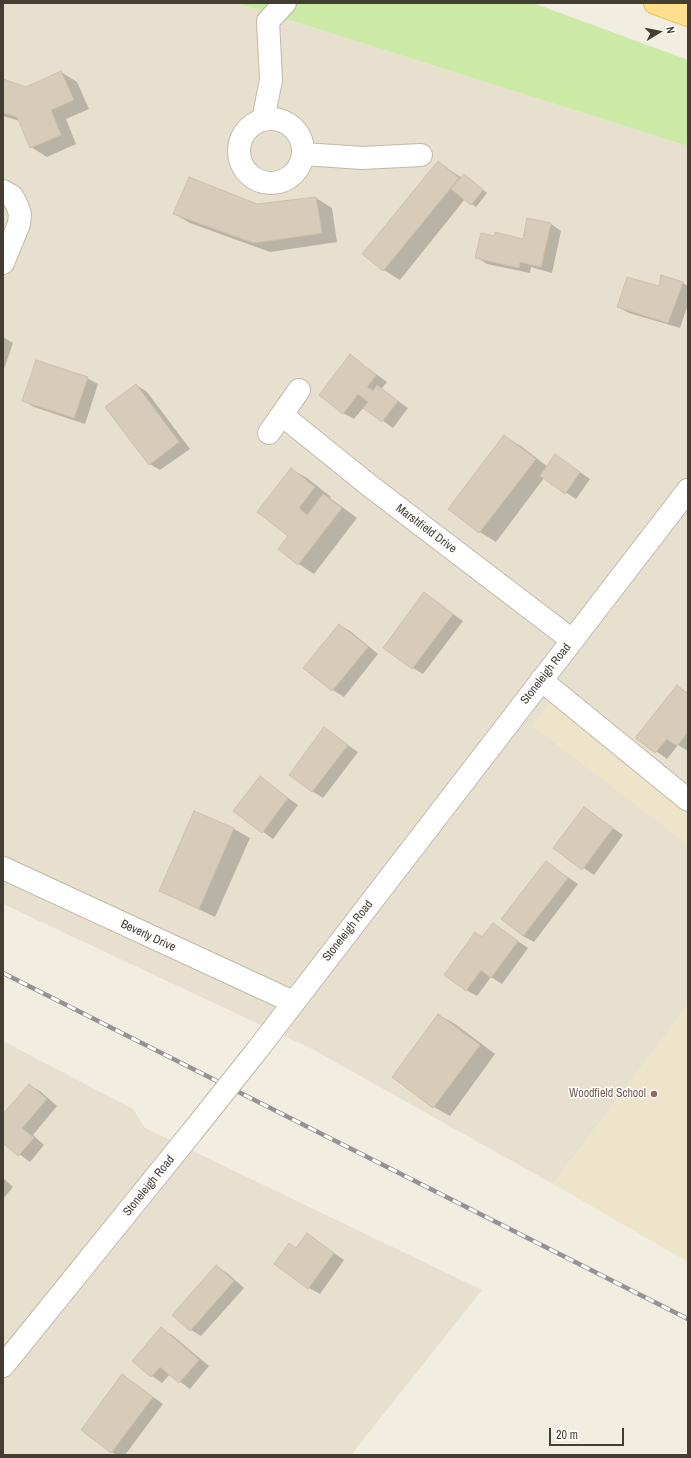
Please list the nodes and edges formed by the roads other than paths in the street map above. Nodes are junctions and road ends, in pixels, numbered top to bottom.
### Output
1 (285, 3) edge
2 (655, 3) edge
3 (688, 15) edge
4 (263, 120) junction
5 (304, 154) junction
6 (421, 155) dead end
7 (3, 191) edge
8 (3, 263) edge
9 (299, 390) dead end
10 (282, 415) junction
11 (269, 433) dead end
12 (688, 490) edge
13 (572, 640) junction
14 (541, 680) junction
15 (688, 800) edge
16 (3, 868) edge
17 (293, 1002) junction
18 (3, 1366) edge

1 - 4 street
2 - 3 main road
4 - 5 street
4 - 5 street
5 - 6 street
7 - 8 street
9 - 10 street
10 - 11 street
10 - 13 street, Marshfield Drive
12 - 13 street, Stoneleigh Road
13 - 14 street, Stoneleigh Road
14 - 15 street
14 - 17 street, Stoneleigh Road
16 - 17 street, Beverly Drive
17 - 18 street, Stoneleigh Road, bridge

